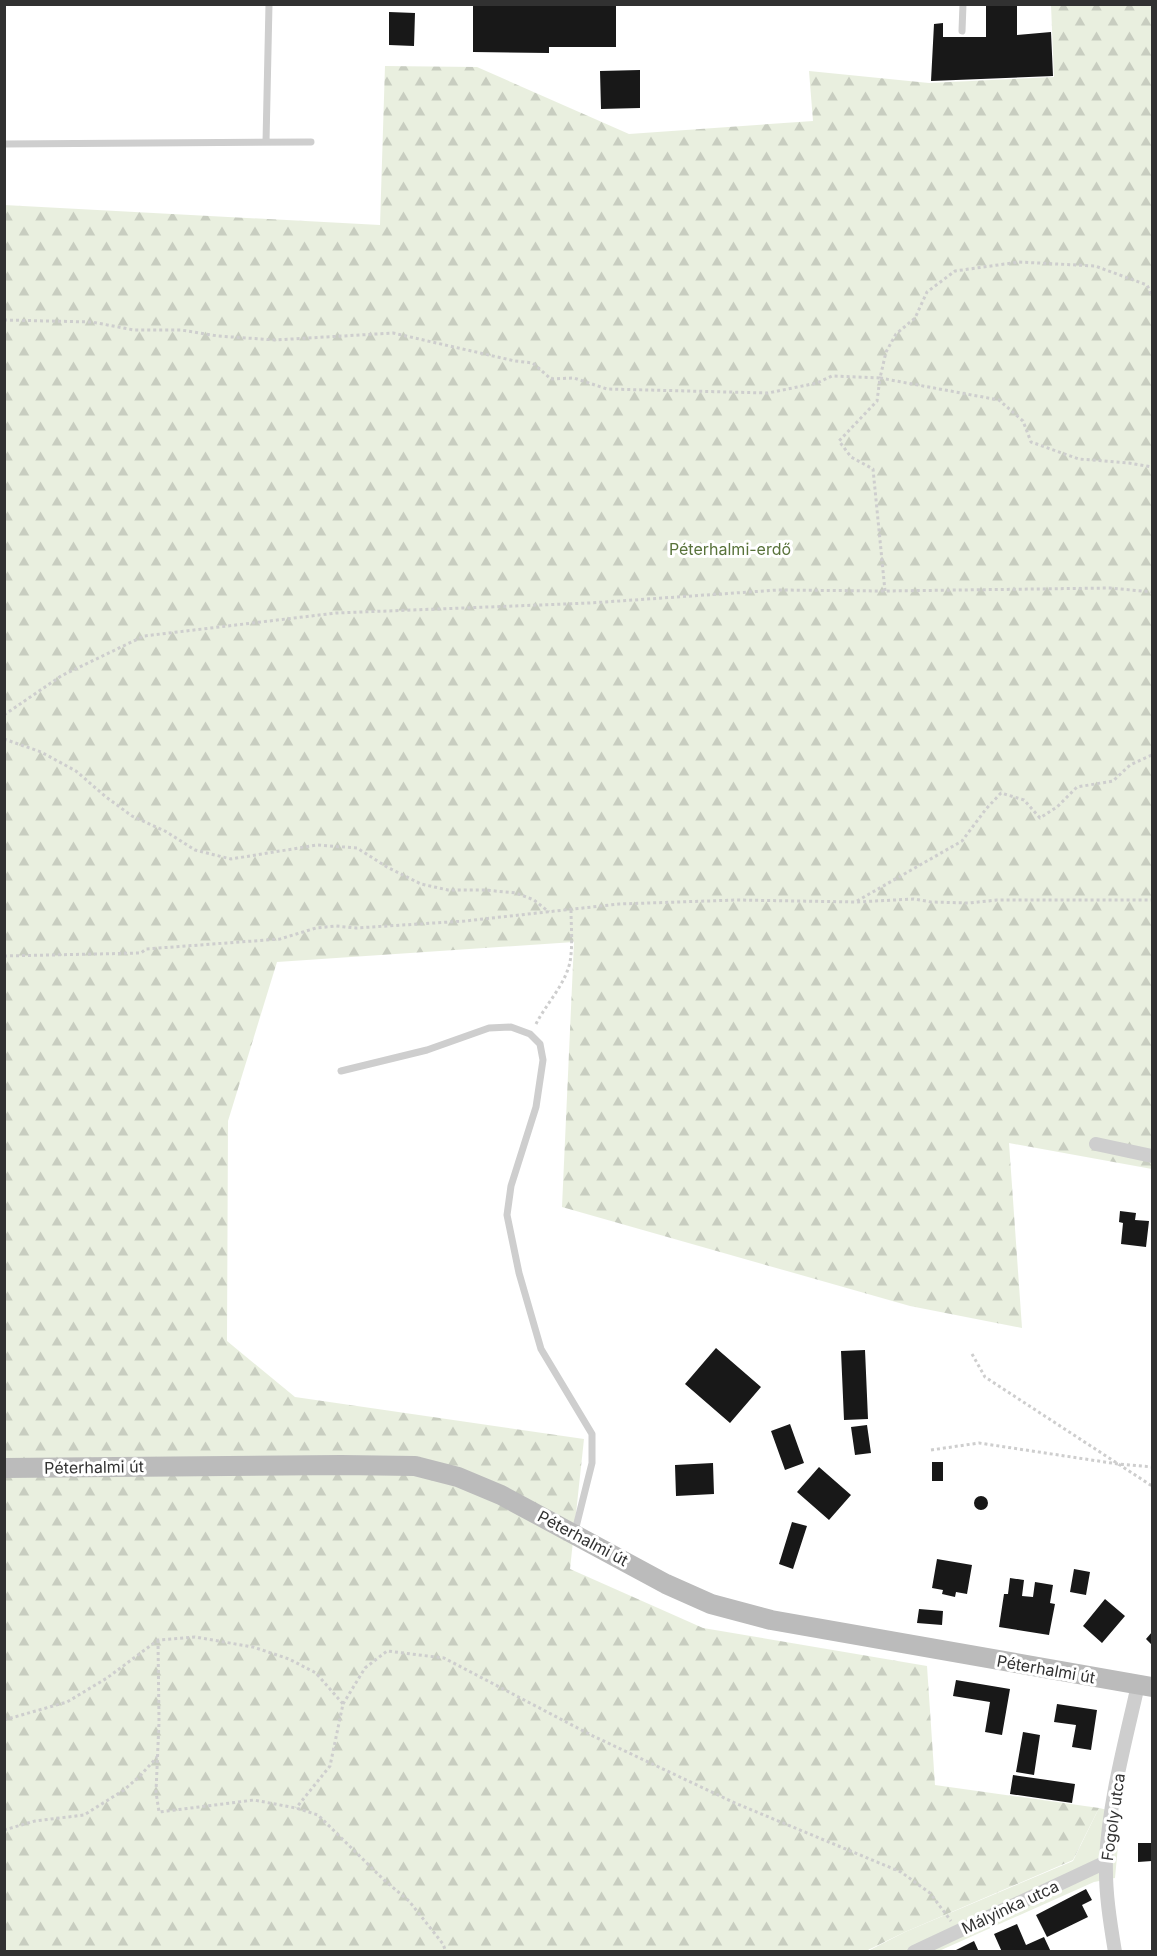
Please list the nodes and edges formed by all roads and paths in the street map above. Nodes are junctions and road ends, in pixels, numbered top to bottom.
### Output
1 (269, 4) edge
2 (963, 4) edge
3 (962, 31) dead end
4 (266, 142) junction
5 (311, 142) dead end
6 (4, 144) edge
7 (1152, 296) edge
8 (4, 320) edge
9 (880, 378) junction
10 (1152, 467) edge
11 (885, 591) junction
12 (1152, 592) edge
13 (4, 715) edge
14 (4, 739) edge
15 (1152, 755) edge
16 (1152, 900) edge
17 (856, 902) junction
18 (571, 909) junction
19 (549, 912) junction
20 (4, 956) edge
21 (530, 1034) junction
22 (341, 1071) dead end
23 (1096, 1144) dead end
24 (1152, 1156) edge
25 (972, 1354) dead end
26 (931, 1450) dead end
27 (1118, 1464) junction
28 (1152, 1467) edge
29 (4, 1468) edge
30 (1152, 1486) edge
31 (574, 1533) junction
32 (158, 1640) junction
33 (1145, 1686) edge
34 (343, 1704) junction
35 (4, 1720) edge
36 (158, 1756) junction
37 (296, 1808) junction
38 (4, 1830) edge
39 (1106, 1862) junction
40 (958, 1930) junction
41 (446, 1952) edge
42 (914, 1952) edge
43 (1116, 1952) edge

1 - 4 lane
2 - 3 lane
4 - 5 lane
4 - 6 lane
7 - 9 path
8 - 9 path
9 - 10 path
9 - 11 path
11 - 12 path
11 - 13 path
14 - 19 path
15 - 17 path
16 - 17 path
17 - 18 path
18 - 19 path
18 - 21 path
19 - 20 path
21 - 22 lane
21 - 31 lane
23 - 24 street
25 - 27 path
26 - 27 path
27 - 28 path
27 - 30 path
29 - 31 street, Péterhalmi út
31 - 33 street, Péterhalmi út
32 - 34 path
32 - 35 path
32 - 36 path
33 - 39 street, Fogoly utca
34 - 37 path
34 - 40 path
36 - 37 path
36 - 38 path
37 - 41 path
39 - 40 street, Mályinka utca
39 - 43 street, Fogoly utca
40 - 42 street, Mályinka utca

